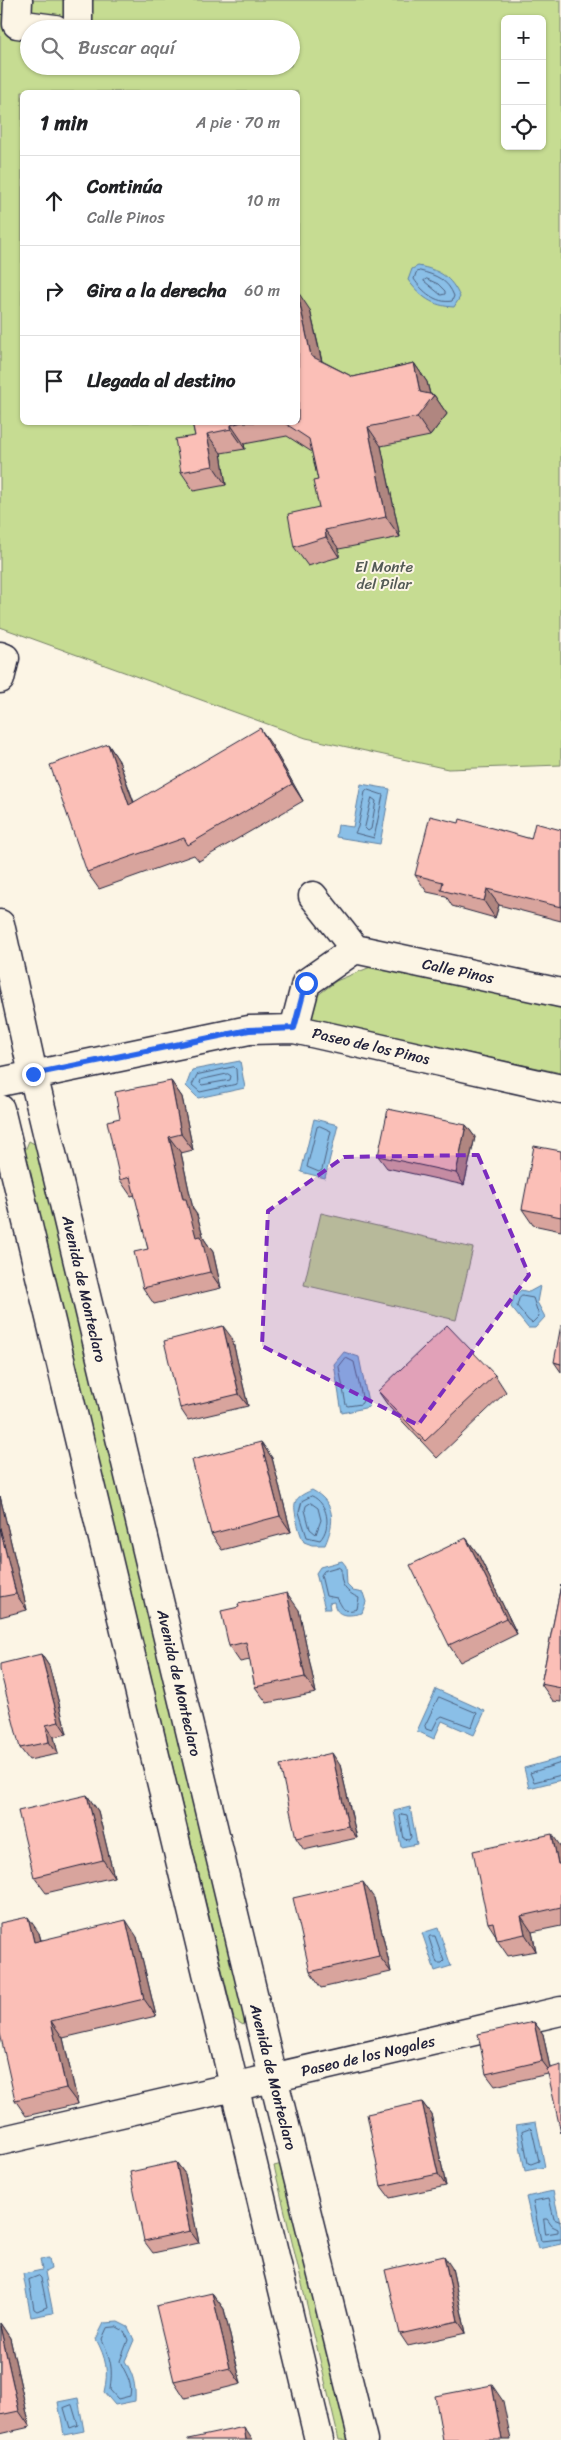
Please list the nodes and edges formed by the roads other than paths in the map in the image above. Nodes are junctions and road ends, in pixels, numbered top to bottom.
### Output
1 (18, 0) edge
2 (78, 0) edge
3 (78, 20) edge
4 (20, 24) edge
5 (0, 656) edge
6 (0, 679) edge
7 (313, 896) dead end
8 (0, 924) edge
9 (355, 949) junction
10 (561, 993) edge
11 (294, 1028) junction
12 (33, 1074) junction
13 (0, 1082) edge
14 (561, 1089) edge
15 (0, 1109) edge
16 (561, 2011) edge
17 (273, 2077) junction
18 (234, 2087) junction
19 (0, 2141) edge
20 (319, 2440) edge
21 (363, 2440) edge

1 - 4 street
2 - 3 street
5 - 6 street
7 - 9 street
8 - 12 street, Avenida de Monteclaro
9 - 10 street, Calle Pinos
9 - 11 street
11 - 12 street, Paseo de los Pinos
11 - 14 street, Paseo de los Pinos
12 - 13 street, Paseo de los Pinos
12 - 17 street, Avenida de Monteclaro
15 - 18 street
16 - 17 street, Paseo de los Nogales
17 - 18 street, Paseo de los Nogales
17 - 21 street, Avenida de Monteclaro
18 - 19 street, Paseo de los Nogales
18 - 20 street

